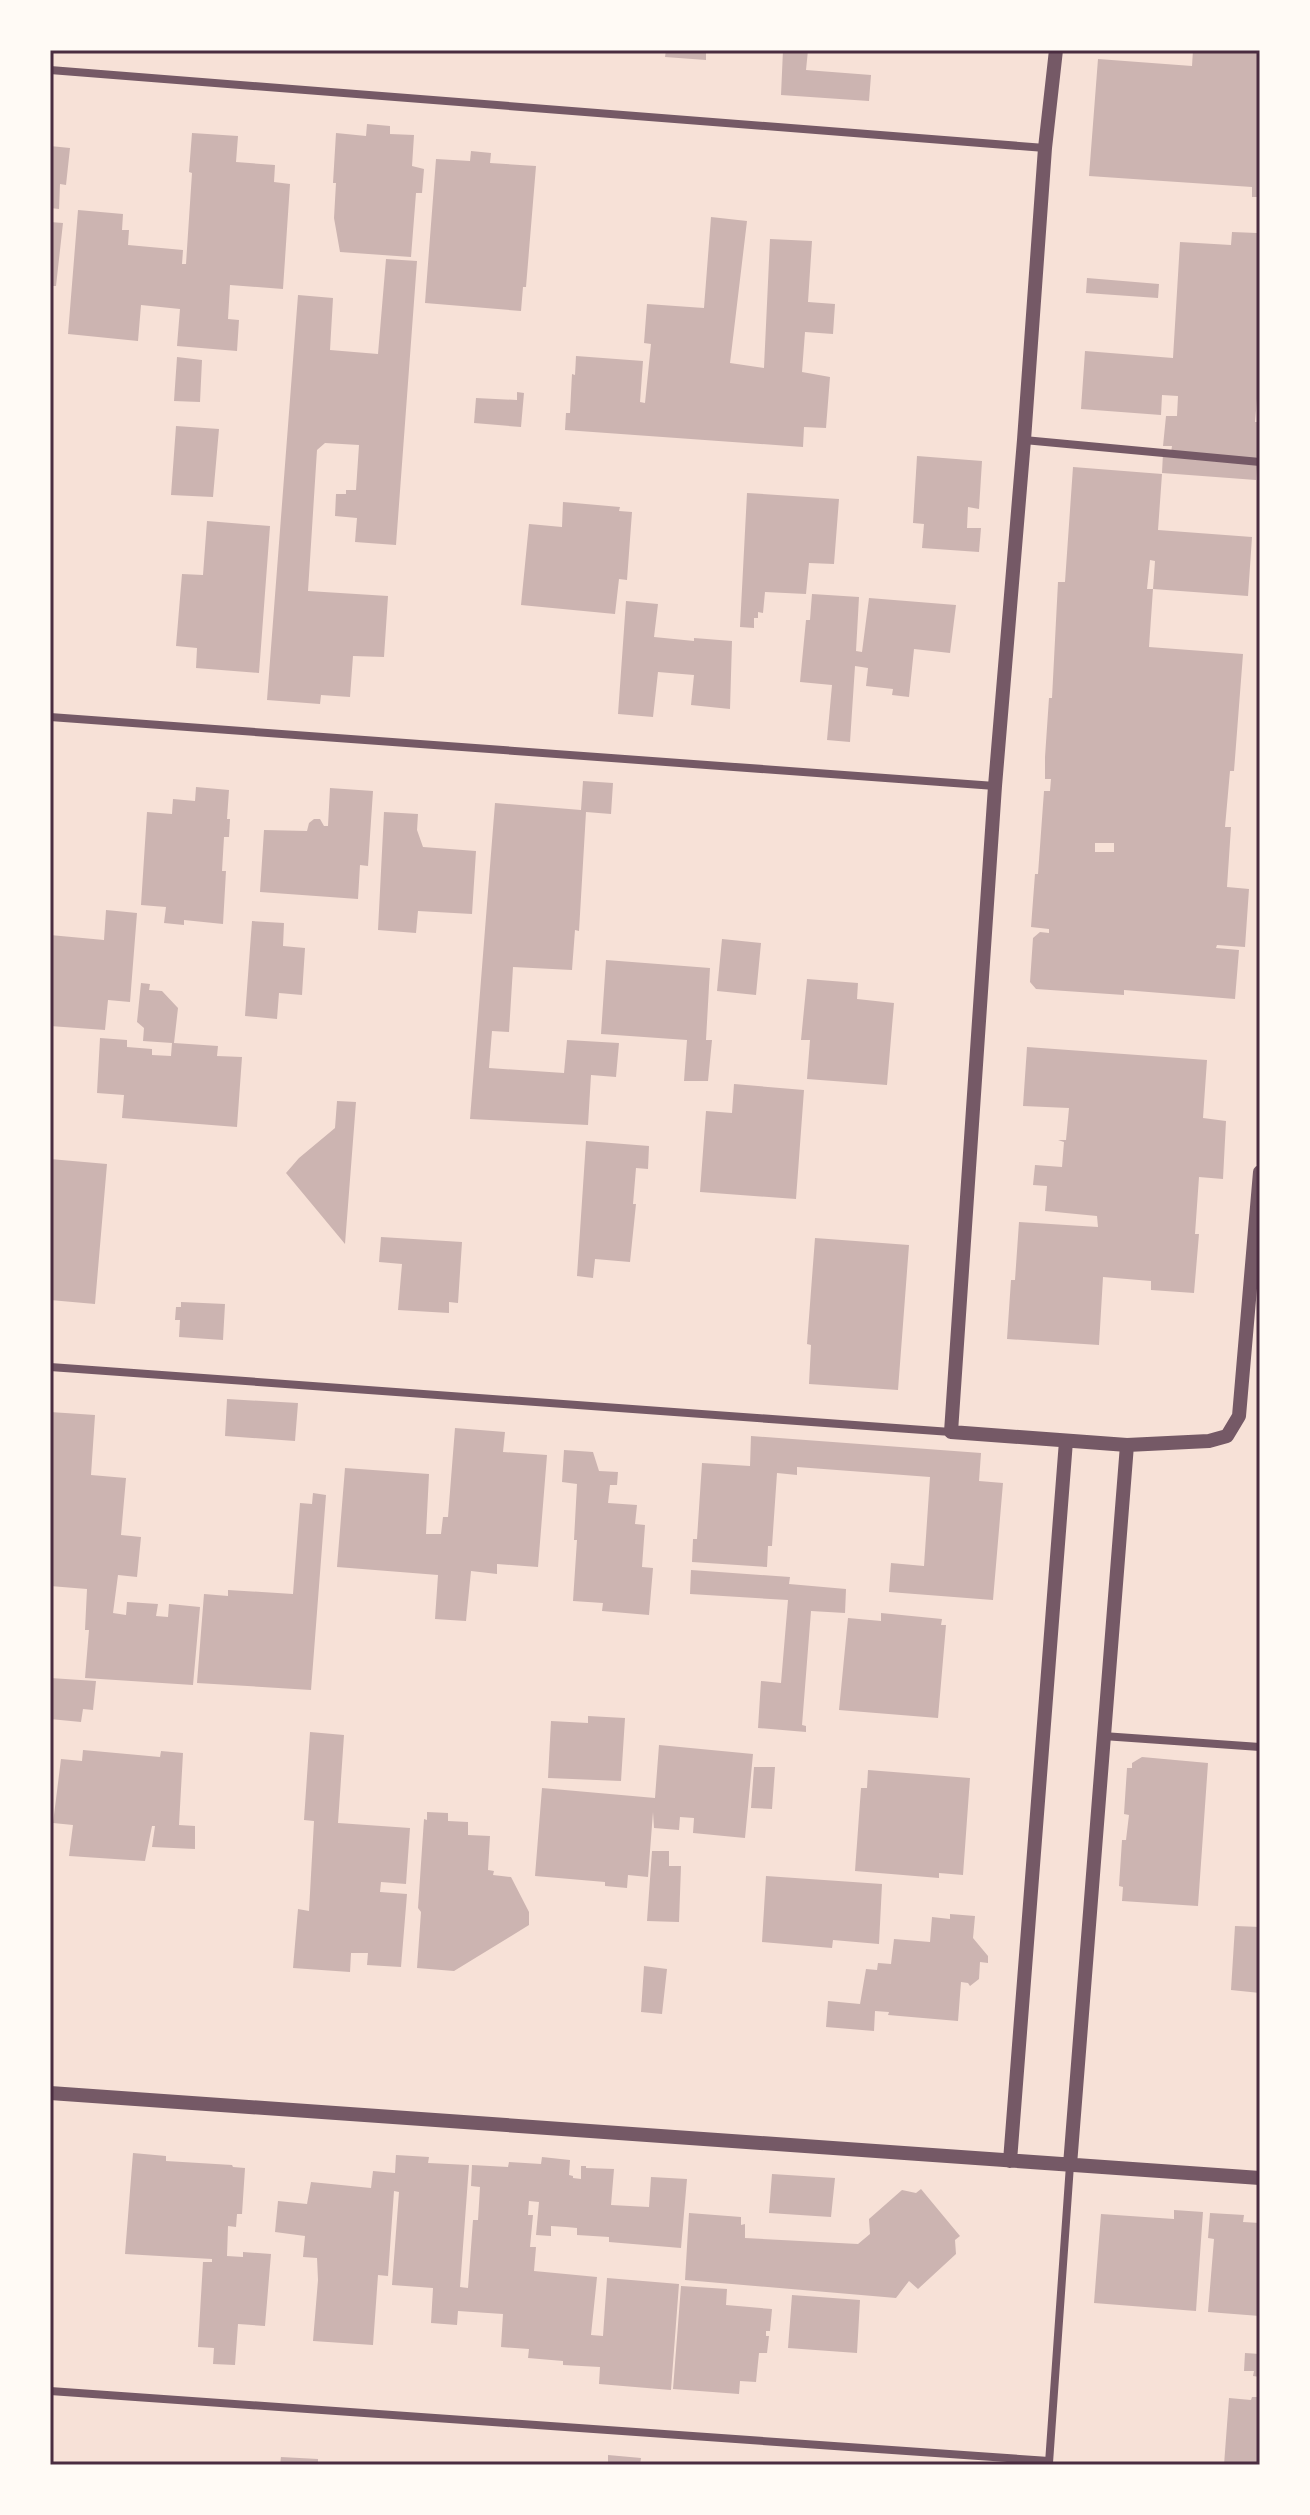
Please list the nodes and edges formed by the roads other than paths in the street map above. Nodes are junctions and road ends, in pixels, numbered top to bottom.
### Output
1 (1056, 50) edge
2 (50, 70) edge
3 (1045, 148) junction
4 (1024, 440) junction
5 (1260, 462) edge
6 (50, 717) edge
7 (995, 786) junction
8 (1260, 1172) edge
9 (50, 1367) edge
10 (951, 1432) junction
11 (1066, 1441) junction
12 (1127, 1445) junction
13 (1103, 1736) junction
14 (1260, 1747) edge
15 (50, 2093) edge
16 (1010, 2161) junction
17 (1070, 2165) junction
18 (1260, 2178) edge
19 (50, 2391) edge
20 (1049, 2463) edge

1 - 3 street
2 - 3 street
3 - 4 street
4 - 5 street
4 - 7 street
6 - 7 street
7 - 10 street
8 - 12 street
9 - 10 street
10 - 11 street
11 - 12 street
11 - 16 street
12 - 13 street
13 - 14 street
13 - 17 street
15 - 16 street
16 - 17 street
17 - 18 street
17 - 20 street
19 - 20 street

